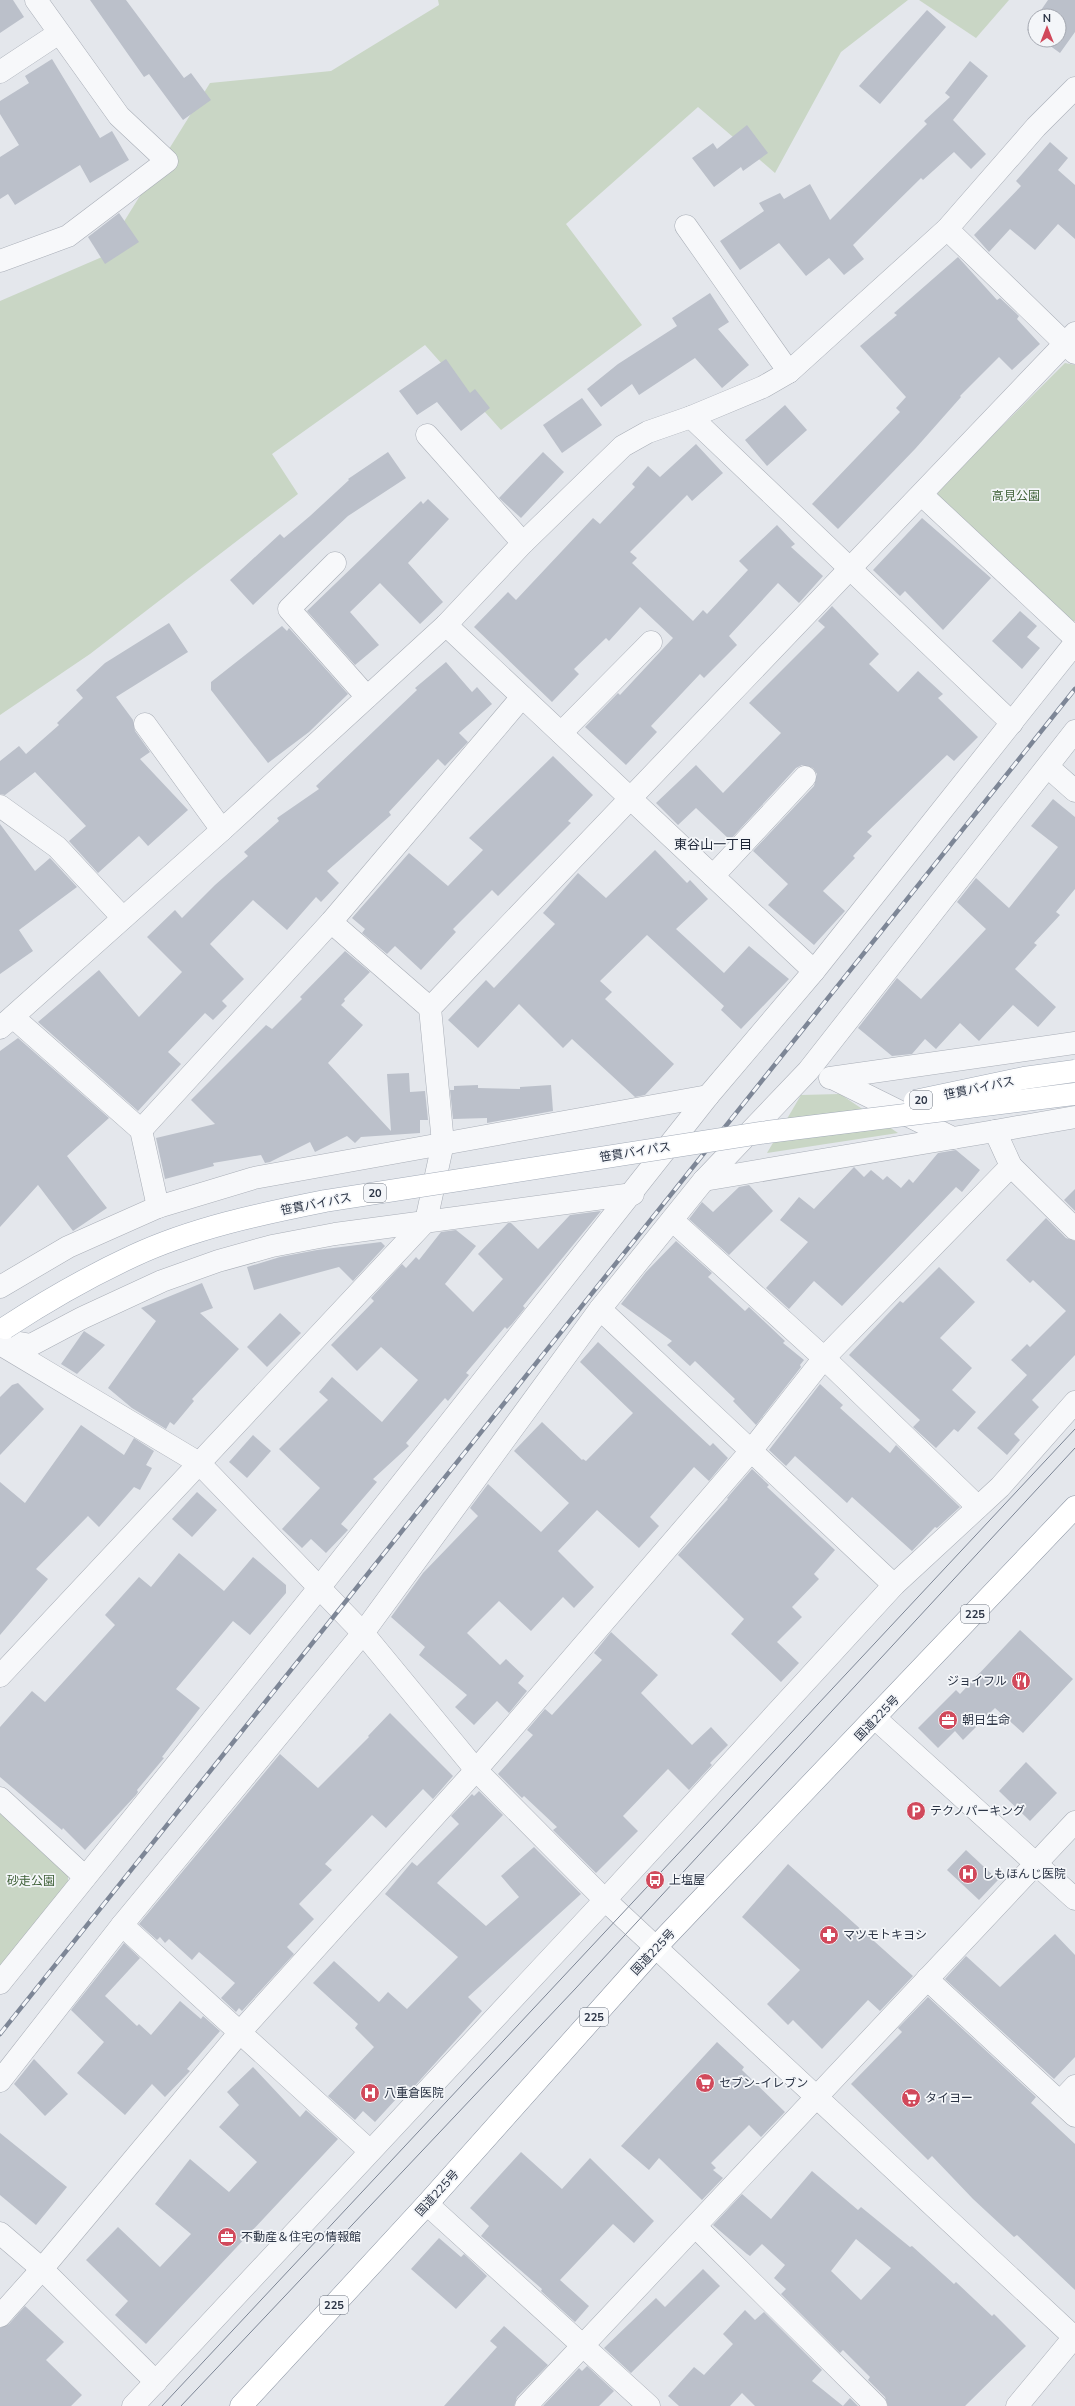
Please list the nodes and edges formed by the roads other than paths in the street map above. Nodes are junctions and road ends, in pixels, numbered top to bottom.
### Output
1 (36, 0) edge
2 (59, 33) junction
3 (0, 72) edge
4 (1075, 88) edge
5 (686, 226) dead end
6 (947, 229) junction
7 (0, 261) edge
8 (1072, 343) edge
9 (789, 372) junction
10 (691, 418) junction
11 (427, 435) dead end
12 (922, 495) junction
13 (523, 543) junction
14 (335, 563) dead end
15 (851, 570) junction
16 (446, 625) junction
17 (1075, 638) edge
18 (651, 642) dead end
19 (1075, 643) edge
20 (367, 697) junction
21 (522, 697) junction
22 (1012, 723) junction
23 (145, 724) dead end
24 (1075, 731) edge
25 (561, 733) junction
26 (1048, 767) junction
27 (805, 777) dead end
28 (1075, 791) edge
29 (631, 799) junction
30 (0, 806) edge
31 (222, 830) junction
32 (712, 876) junction
33 (123, 918) junction
34 (331, 922) junction
35 (814, 971) junction
36 (430, 1008) junction
37 (7, 1023) edge
38 (1075, 1043) edge
39 (808, 1071) junction
40 (1075, 1071) edge
41 (832, 1078) junction
42 (1075, 1094) edge
43 (708, 1096) junction
44 (1075, 1117) edge
45 (140, 1130) junction
46 (995, 1131) junction
47 (767, 1132) junction
48 (953, 1138) junction
49 (443, 1143) junction
50 (1011, 1166) junction
51 (704, 1180) junction
52 (633, 1194) junction
53 (158, 1207) junction
54 (672, 1220) junction
55 (426, 1222) junction
56 (1075, 1229) edge
57 (0, 1287) edge
58 (600, 1309) junction
59 (2, 1337) edge
60 (824, 1358) junction
61 (1075, 1402) edge
62 (750, 1452) junction
63 (199, 1463) junction
64 (978, 1507) junction
65 (1075, 1507) edge
66 (894, 1585) junction
67 (319, 1588) junction
68 (363, 1633) junction
69 (0, 1676) edge
70 (876, 1719) junction
71 (476, 1770) junction
72 (0, 1798) edge
73 (1075, 1822) edge
74 (1034, 1863) junction
75 (85, 1877) junction
76 (1075, 1899) edge
77 (605, 1900) junction
78 (122, 1925) junction
79 (656, 1947) junction
80 (927, 1979) junction
81 (0, 1983) edge
82 (241, 2031) junction
83 (0, 2081) edge
84 (1075, 2086) edge
85 (817, 2096) junction
86 (1068, 2109) edge
87 (370, 2151) junction
88 (428, 2204) junction
89 (696, 2226) junction
90 (0, 2233) edge
91 (42, 2269) junction
92 (0, 2316) edge
93 (1075, 2337) edge
94 (584, 2344) junction
95 (156, 2382) junction
96 (133, 2406) edge
97 (241, 2406) edge
98 (526, 2406) edge
99 (649, 2406) edge
100 (876, 2406) edge
101 (1017, 2406) edge

1 - 2 street
2 - 3 street
2 - 7 street
4 - 6 street
5 - 9 street
6 - 8 street
6 - 9 street
8 - 12 street
9 - 10 street
10 - 13 street
10 - 15 street
11 - 13 street
12 - 15 street
12 - 17 street
13 - 16 street
14 - 20 street
15 - 22 street
15 - 29 street
16 - 20 street
16 - 21 street
18 - 25 street
19 - 22 street
20 - 31 street
21 - 25 street
21 - 34 street
22 - 35 street
23 - 31 street
24 - 26 street
25 - 29 street
26 - 28 street
26 - 39 street
27 - 32 street
29 - 32 street
29 - 36 street
30 - 33 street
31 - 33 street
32 - 35 street
33 - 37 street
34 - 36 street
34 - 45 street
35 - 43 street
36 - 49 street
37 - 45 street
38 - 41 street
39 - 41 street
39 - 51 street
40 - 47 main road, 笹貫バイパス / 20, bridge
41 - 48 street
42 - 47 main road, 笹貫バイパス / 20, bridge
43 - 49 street
43 - 52 street
44 - 46 street
45 - 53 street
46 - 48 street
46 - 50 street
47 - 59 main road, 笹貫バイパス / 20, bridge
48 - 51 street
49 - 53 street
49 - 55 street
50 - 56 street
50 - 60 street
51 - 54 street
52 - 55 street
52 - 67 street
53 - 57 street
54 - 58 street
54 - 60 street
55 - 59 street
55 - 63 street
58 - 62 street
58 - 68 street
59 - 63 street
60 - 62 street
60 - 64 street
61 - 64 street
62 - 66 street
62 - 71 street
63 - 67 street
63 - 69 street
64 - 66 street
65 - 70 main road, 国道225号 / 225
66 - 77 street
67 - 68 street
67 - 75 street
68 - 71 street
68 - 78 street
70 - 74 street
70 - 79 main road, 国道225号 / 225
71 - 77 street
71 - 82 street
72 - 75 street
73 - 74 street
74 - 76 street
74 - 80 street
75 - 81 street
77 - 79 street
77 - 87 street
78 - 82 street
78 - 83 street
79 - 85 street
79 - 88 main road, 国道225号 / 225
80 - 85 street
80 - 86 street
82 - 87 street
82 - 91 street
84 - 86 street
85 - 89 street
85 - 93 street
87 - 95 street
88 - 94 street
88 - 97 main road, 国道225号 / 225
89 - 94 street
89 - 100 street
90 - 91 street
91 - 92 street
91 - 95 street
93 - 101 street
94 - 98 street
94 - 99 street
95 - 96 street

